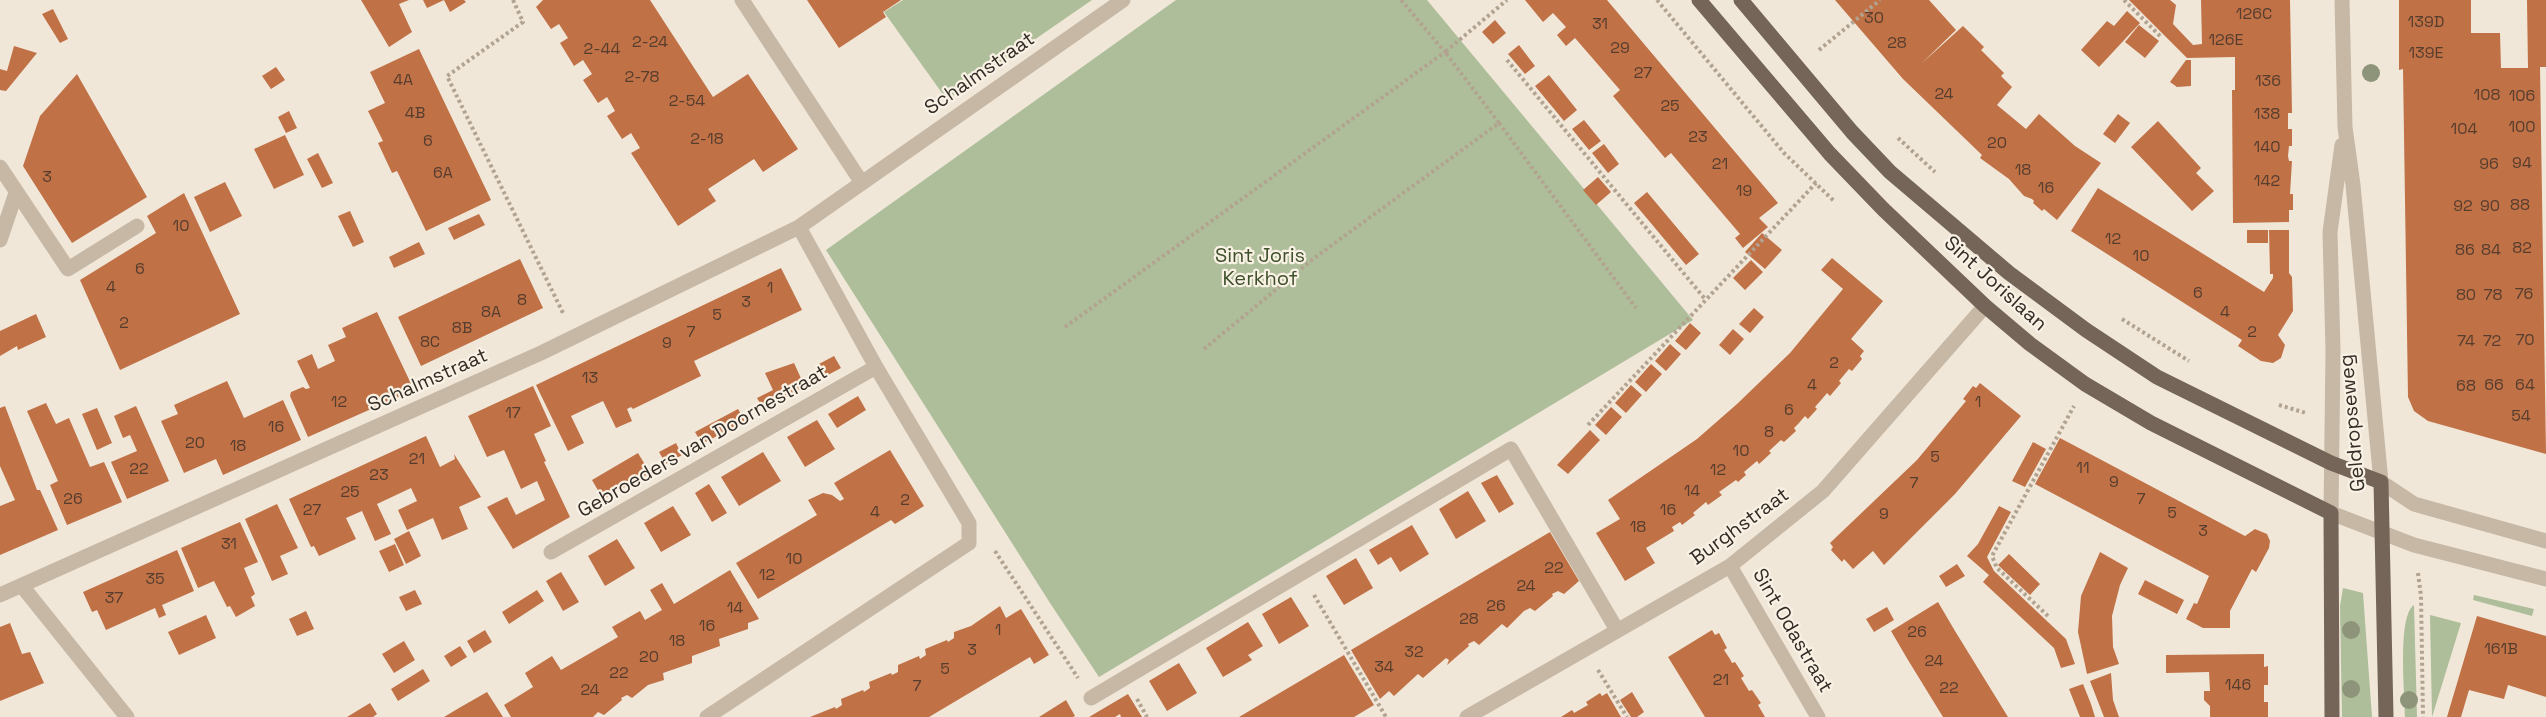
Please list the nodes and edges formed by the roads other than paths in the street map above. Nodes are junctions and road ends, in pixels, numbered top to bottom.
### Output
1 (742, 0) edge
2 (1123, 0) edge
3 (1699, 0) edge
4 (1741, 0) edge
5 (2342, 0) edge
6 (2345, 127) junction
7 (0, 167) edge
8 (862, 183) junction
9 (16, 193) junction
10 (137, 226) dead end
11 (799, 227) junction
12 (0, 240) edge
13 (1985, 306) junction
14 (876, 368) junction
15 (2331, 463) junction
16 (2381, 482) junction
17 (2331, 513) junction
18 (2382, 532) junction
19 (2546, 540) edge
20 (551, 552) dead end
21 (1730, 566) junction
22 (2546, 579) edge
23 (21, 586) junction
24 (0, 595) edge
25 (1617, 630) junction
26 (1091, 698) road end
27 (127, 717) edge
28 (707, 717) edge
29 (1467, 717) edge
30 (1818, 717) edge
31 (2332, 717) edge
32 (2386, 717) edge

1 - 8 street
2 - 8 street, Schalmstraat
3 - 13 main road, Sint Jorislaan
4 - 15 main road, Sint Jorislaan
5 - 6 street, Geldropseweg
6 - 15 street, Geldropseweg
6 - 16 street, Geldropseweg
7 - 9 street
8 - 11 street, Schalmstraat
9 - 10 street
9 - 12 street
11 - 14 street
11 - 23 street, Schalmstraat
13 - 17 main road, Sint Jorislaan
13 - 21 street, Burghstraat
14 - 20 street, Gebroeders van Doornestraat
14 - 28 street
15 - 16 main road, Sint Jorislaan
15 - 17 street, Geldropseweg
16 - 18 main road, Geldropseweg
16 - 19 street
17 - 18 street
17 - 31 main road, Geldropseweg
18 - 22 street
18 - 32 main road, Geldropseweg
21 - 25 street, Burghstraat
21 - 30 street, Sint Odastraat
23 - 24 street, Schalmstraat
23 - 27 street
25 - 26 street
25 - 29 street, Burghstraat

